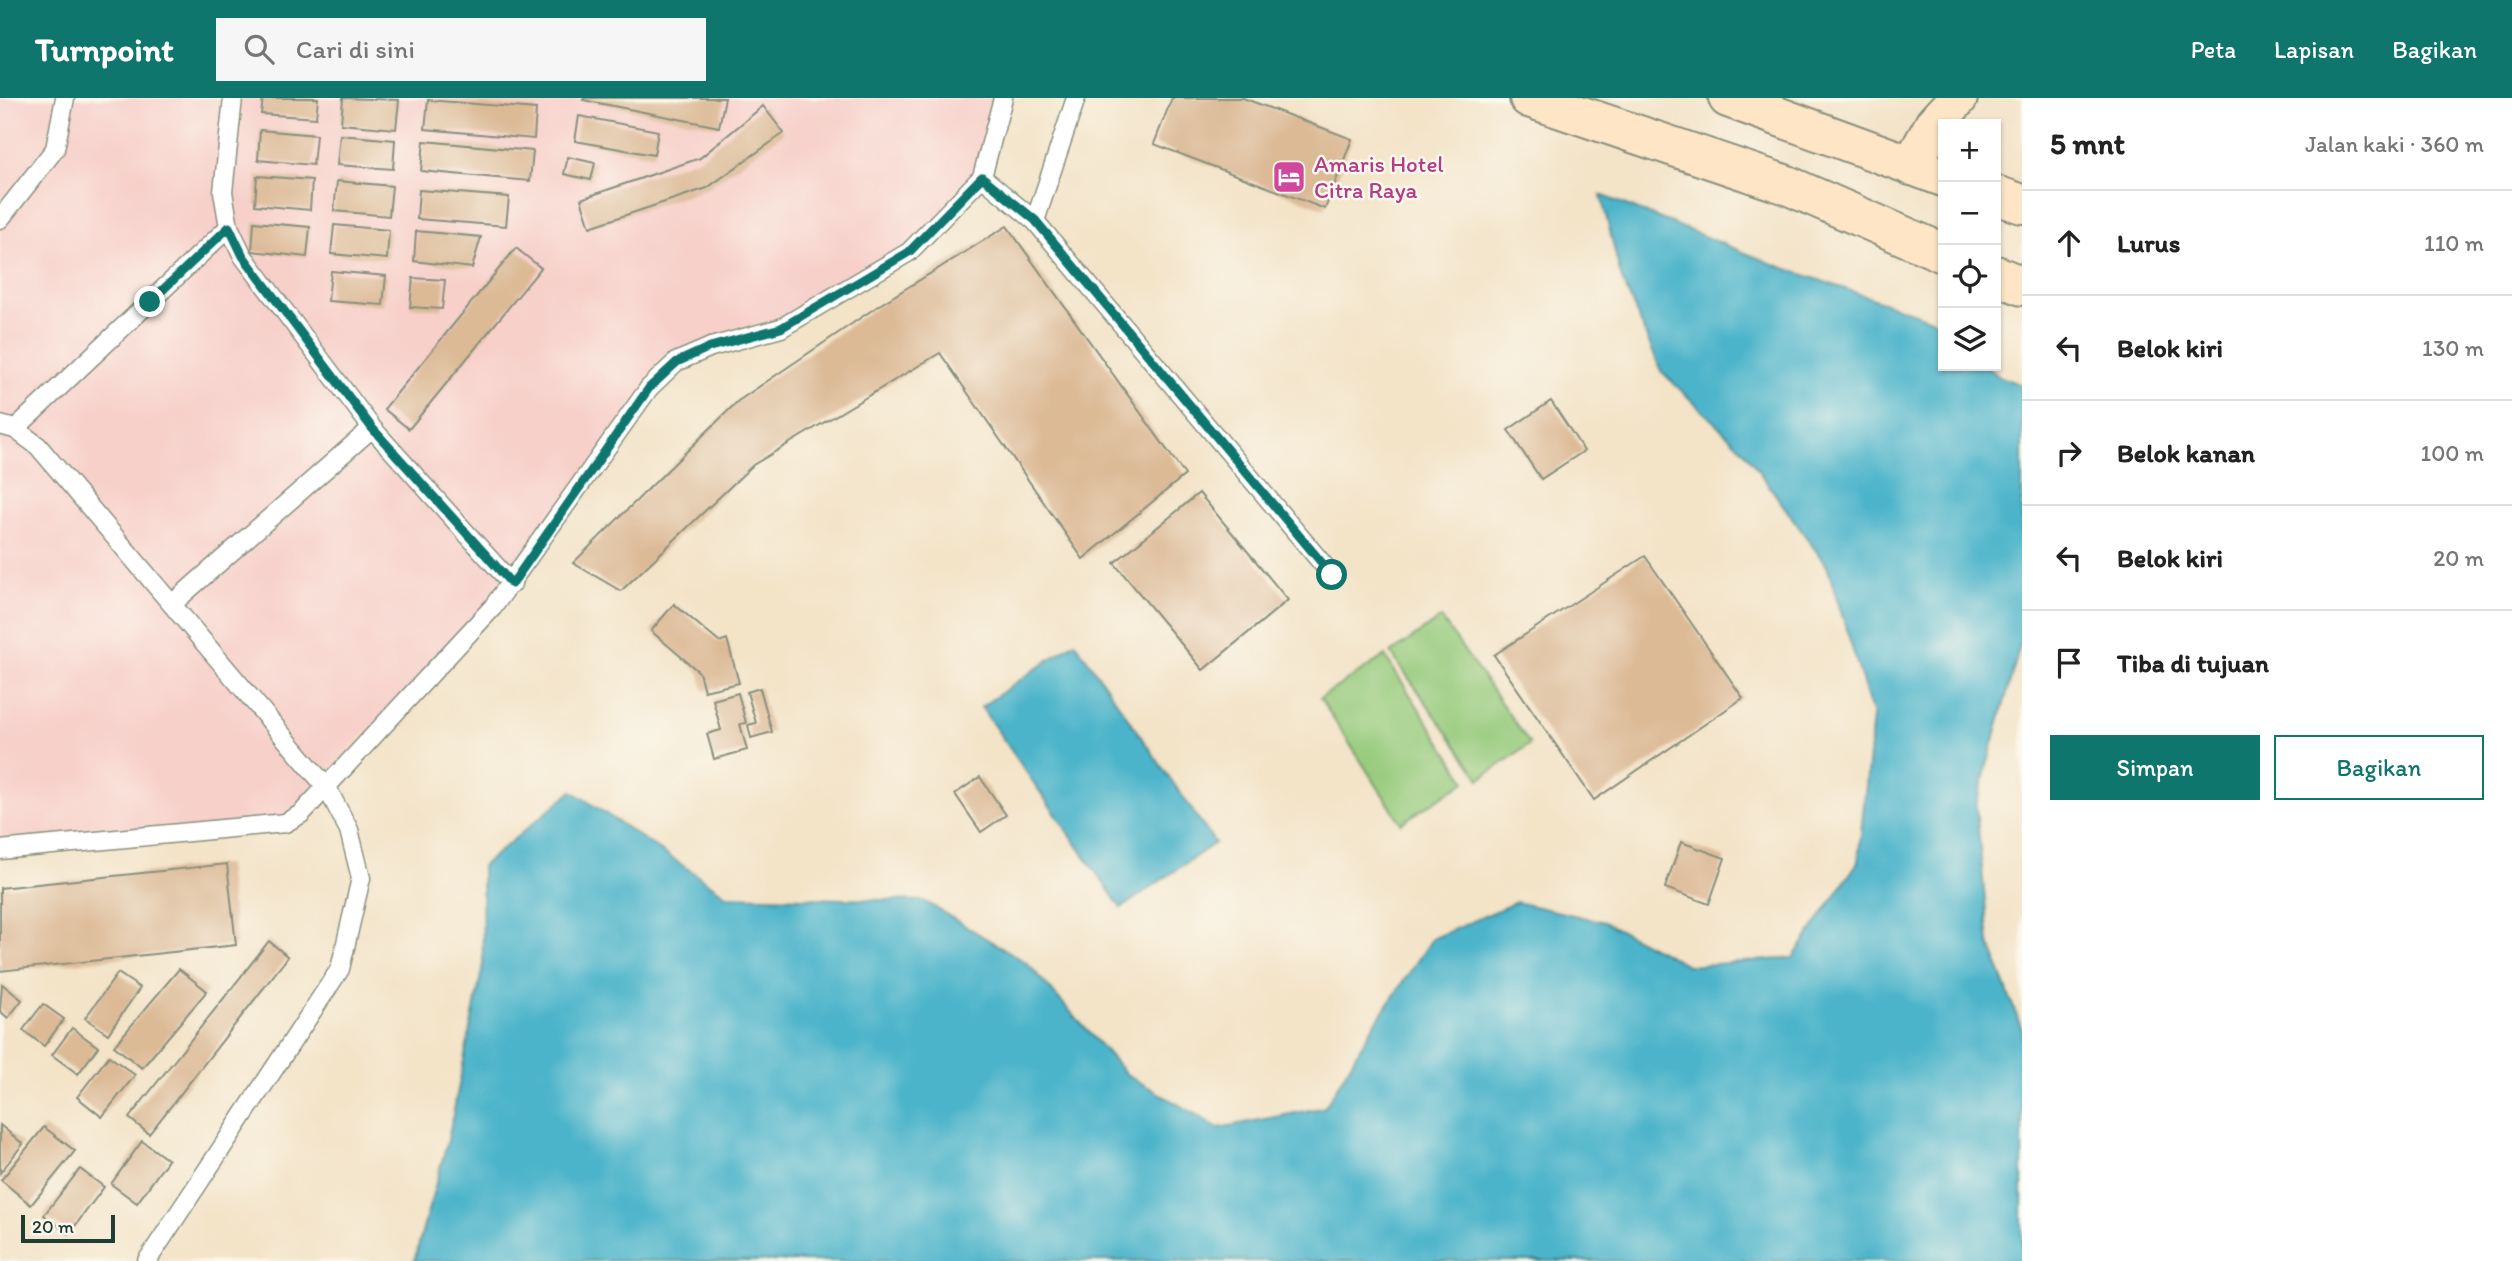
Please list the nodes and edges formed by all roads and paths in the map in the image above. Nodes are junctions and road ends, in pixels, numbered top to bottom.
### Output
1 (65, 98) edge
2 (233, 98) edge
3 (1003, 98) edge
4 (1076, 98) edge
5 (1529, 98) edge
6 (1728, 98) edge
7 (1958, 98) edge
8 (1927, 172) edge
9 (982, 177) junction
10 (2001, 197) edge
11 (2022, 204) edge
12 (0, 219) edge
13 (1035, 220) junction
14 (229, 227) junction
15 (1938, 251) edge
16 (2001, 277) edge
17 (2022, 286) edge
18 (8, 427) edge
19 (372, 428) junction
20 (1332, 575) dead end
21 (512, 584) junction
22 (172, 604) junction
23 (327, 788) junction
24 (0, 850) edge
25 (147, 1261) edge

1 - 12 lane
2 - 14 lane
3 - 9 lane
4 - 13 lane
5 - 15 main road
6 - 8 main road
7 - 8 main road
9 - 13 lane
9 - 21 lane
10 - 11 main road
13 - 20 lane
14 - 18 lane
14 - 19 lane
16 - 17 main road
18 - 22 lane
19 - 21 lane
19 - 22 lane
21 - 23 lane
22 - 23 lane
23 - 24 lane
23 - 25 lane

